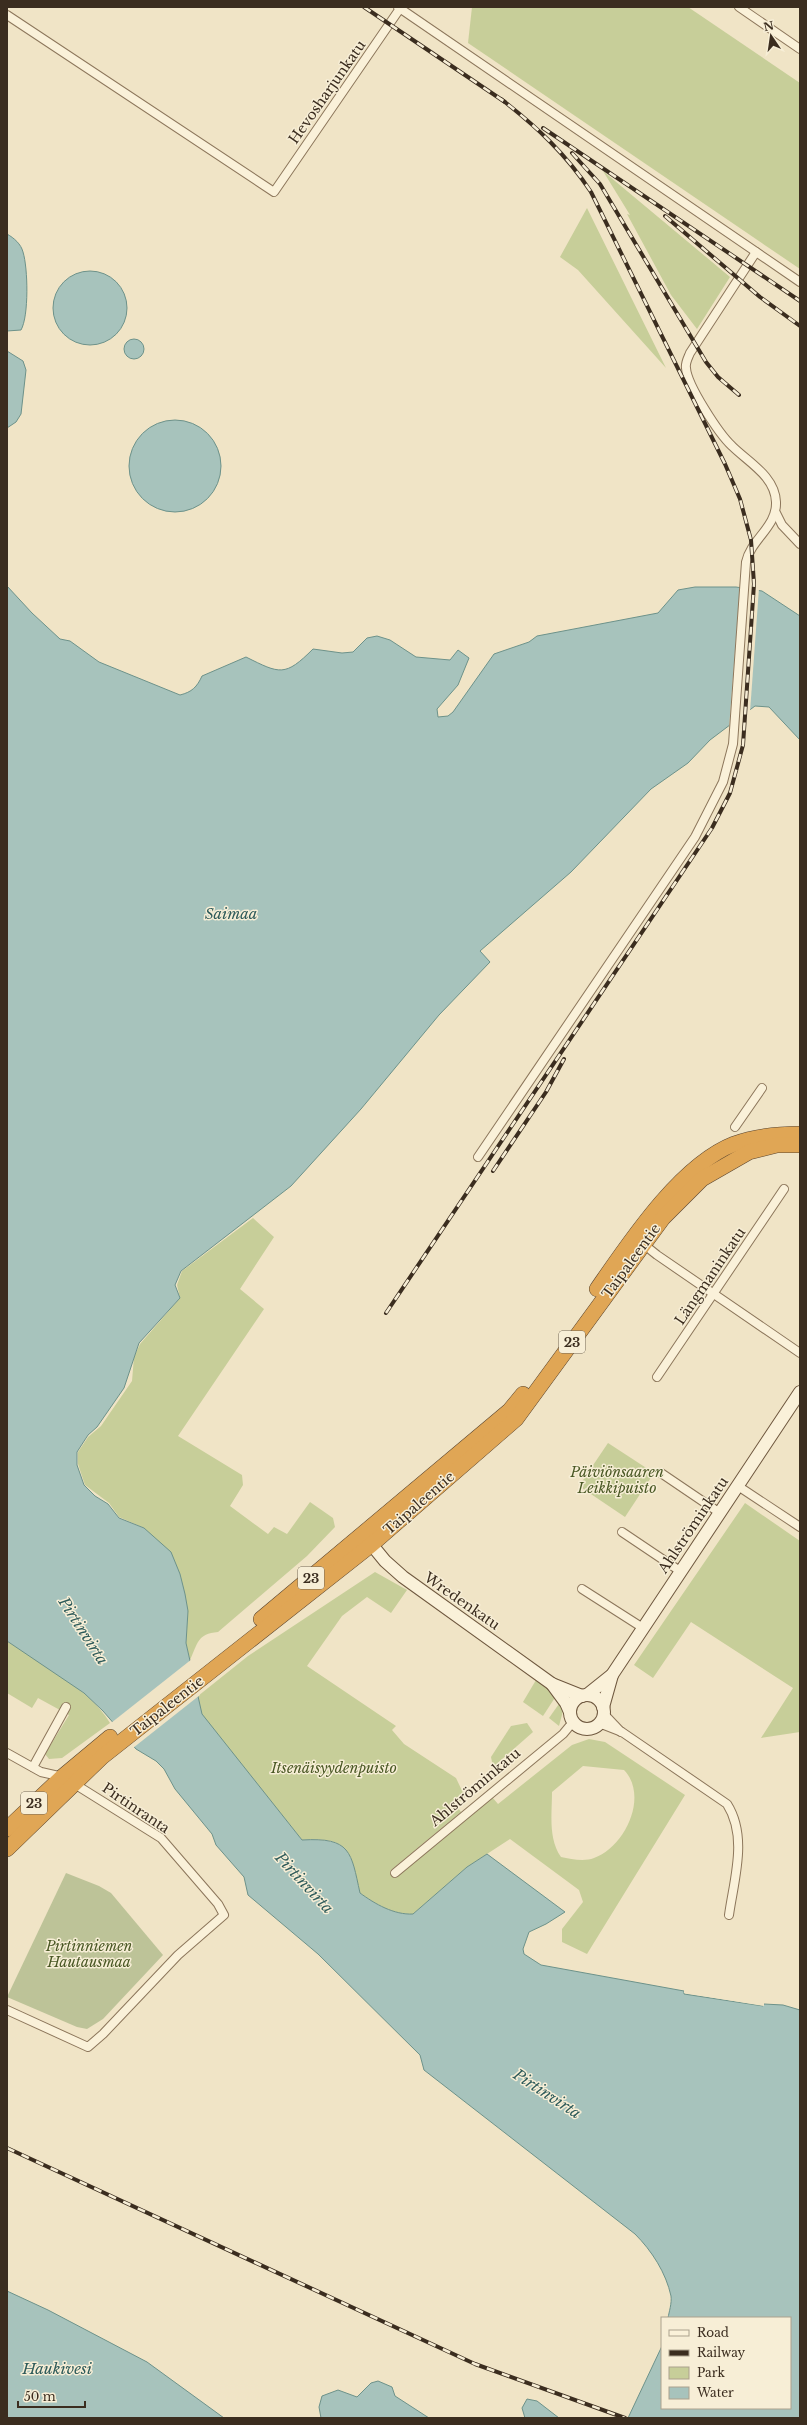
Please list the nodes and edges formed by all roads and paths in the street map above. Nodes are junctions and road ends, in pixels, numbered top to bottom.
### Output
1 (399, 7) edge
2 (739, 7) edge
3 (7, 15) edge
4 (800, 49) edge
5 (756, 252) junction
6 (800, 282) edge
7 (776, 513) junction
8 (800, 544) edge
9 (762, 1088) dead end
10 (735, 1127) dead end
11 (800, 1134) edge
12 (800, 1145) edge
13 (478, 1157) dead end
14 (784, 1189) dead end
15 (639, 1240) junction
16 (714, 1294) junction
17 (800, 1353) edge
18 (658, 1377) dead end
19 (800, 1392) edge
20 (661, 1473) dead end
21 (738, 1486) junction
22 (720, 1513) junction
23 (800, 1527) edge
24 (622, 1532) dead end
25 (367, 1540) junction
26 (680, 1571) junction
27 (582, 1589) dead end
28 (643, 1628) junction
29 (612, 1675) junction
30 (552, 1684) junction
31 (584, 1695) junction
32 (66, 1707) dead end
33 (602, 1714) junction
34 (572, 1717) junction
35 (7, 1753) edge
36 (32, 1767) junction
37 (68, 1780) junction
38 (7, 1829) edge
39 (7, 1849) edge
40 (395, 1873) dead end
41 (729, 1915) dead end
42 (7, 2010) edge

1 - 3 street, Hevosharjunkatu
1 - 5 street
2 - 4 street
5 - 6 street
5 - 7 street
7 - 8 street
7 - 13 street
9 - 10 street
11 - 15 highway, Taipaleentie / 23
12 - 15 highway, Taipaleentie / 23
14 - 16 street, Längmaninkatu
15 - 16 street
15 - 25 highway, Taipaleentie / 23
16 - 17 street
16 - 18 street, Längmaninkatu
19 - 21 street, Ahlströminkatu
20 - 22 street
21 - 22 street, Ahlströminkatu
21 - 23 street
22 - 26 street, Ahlströminkatu
24 - 26 street
25 - 30 street, Wredenkatu
25 - 37 highway, Taipaleentie / 23
26 - 28 street, Ahlströminkatu
27 - 28 street
28 - 29 street, Ahlströminkatu
29 - 31 street, Ahlströminkatu
29 - 33 street, Ahlströminkatu
30 - 31 street, Wredenkatu
30 - 34 street, Wredenkatu
31 - 33 street
31 - 34 street
32 - 36 street
33 - 34 street
33 - 41 street
34 - 40 street, Ahlströminkatu
35 - 36 street, Pirtinranta
36 - 37 street, Pirtinranta
37 - 38 highway, Taipaleentie / 23
37 - 39 highway, Taipaleentie / 23
37 - 42 street, Pirtinranta

